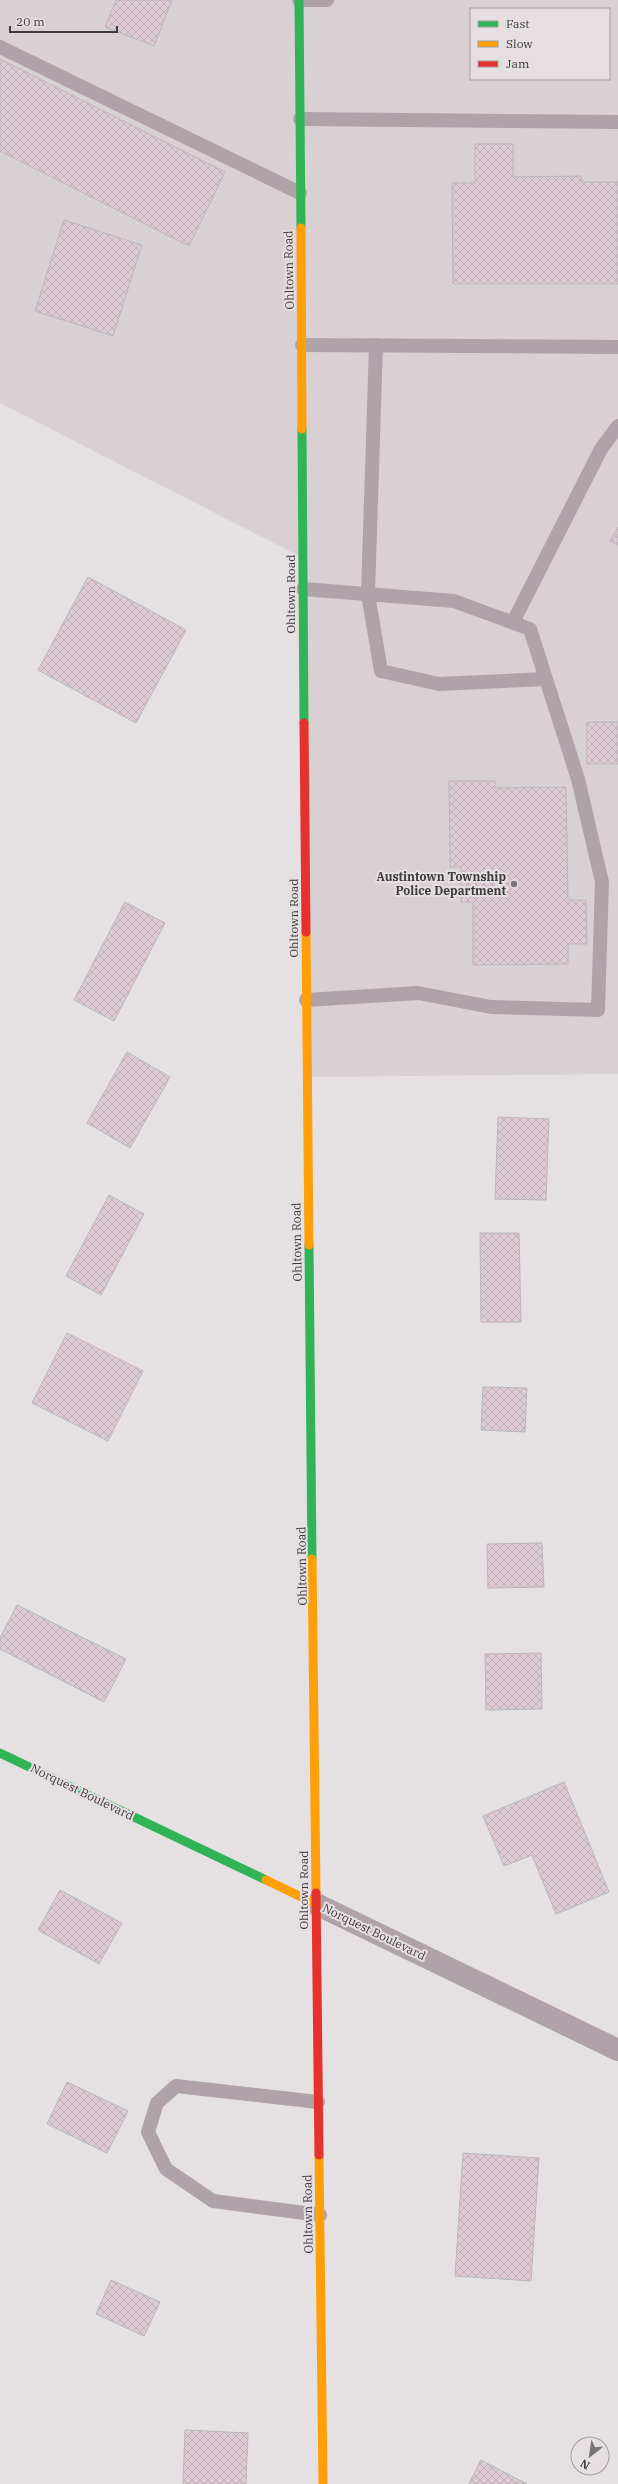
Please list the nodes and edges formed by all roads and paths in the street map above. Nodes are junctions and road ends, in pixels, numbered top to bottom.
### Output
1 (299, 0) edge
2 (327, 0) edge
3 (0, 47) edge
4 (300, 119) junction
5 (618, 122) edge
6 (300, 193) junction
7 (302, 345) junction
8 (376, 345) junction
9 (618, 347) edge
10 (618, 426) edge
11 (303, 589) junction
12 (368, 594) junction
13 (513, 622) junction
14 (546, 678) junction
15 (306, 1000) junction
16 (0, 1753) edge
17 (316, 1904) junction
18 (618, 2050) edge
19 (318, 2102) junction
20 (320, 2215) junction
21 (323, 2484) edge

1 - 2 lane
1 - 4 street, Ohltown Road
3 - 6 lane
4 - 5 lane
4 - 6 street, Ohltown Road
6 - 7 street, Ohltown Road
7 - 8 lane
7 - 11 street, Ohltown Road
8 - 9 lane
8 - 12 lane
10 - 13 lane
11 - 12 lane
11 - 15 street, Ohltown Road
12 - 13 lane
12 - 14 lane
13 - 14 lane
14 - 15 lane
15 - 17 street, Ohltown Road
16 - 17 street, Norquest Boulevard
17 - 18 street, Norquest Boulevard
17 - 19 street, Ohltown Road
19 - 20 street, Ohltown Road
19 - 20 lane
20 - 21 street, Ohltown Road

